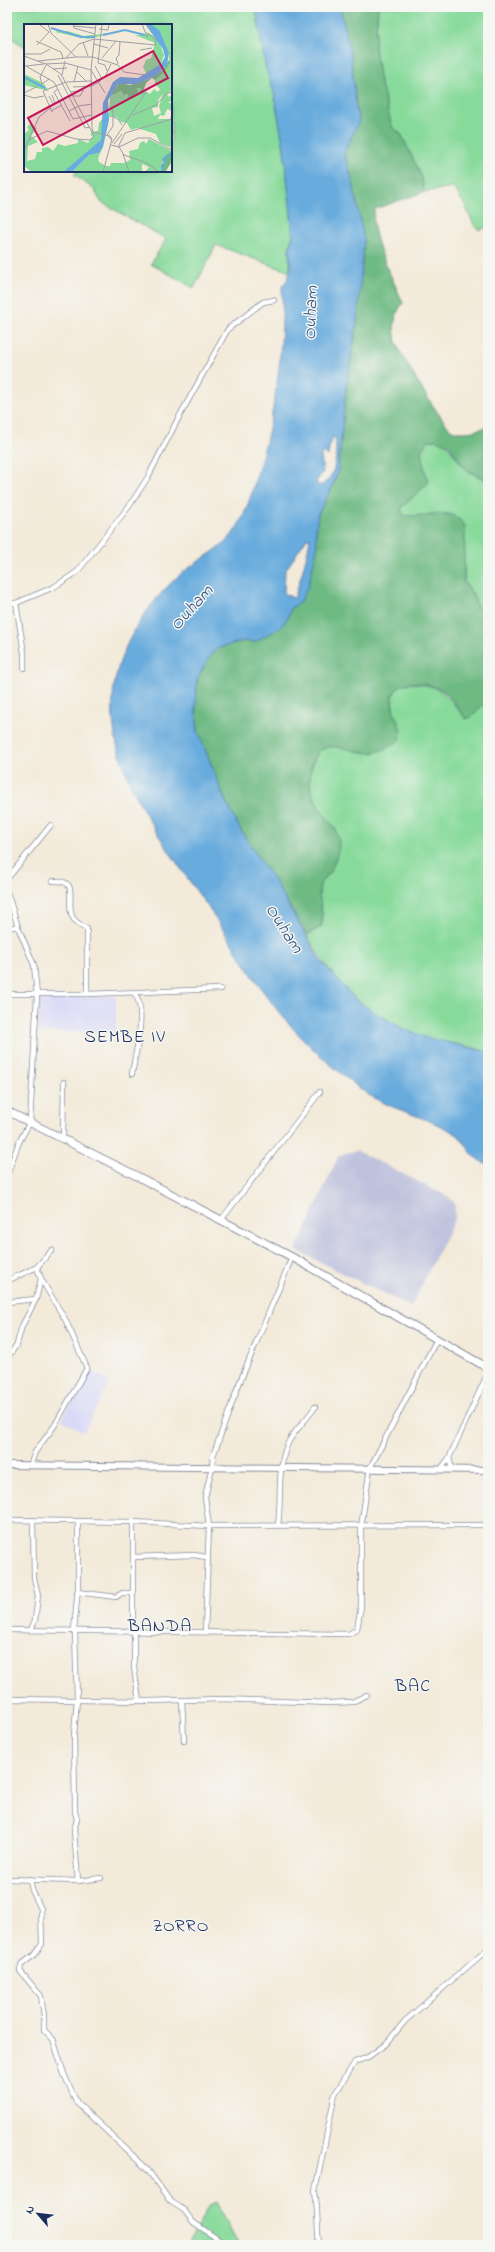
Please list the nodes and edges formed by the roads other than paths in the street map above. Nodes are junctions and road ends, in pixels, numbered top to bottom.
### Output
1 (274, 300) dead end
2 (7, 603) edge
3 (16, 603) junction
4 (24, 668) dead end
5 (51, 825) dead end
6 (7, 879) edge
7 (54, 881) dead end
8 (7, 892) edge
9 (7, 927) edge
10 (18, 927) junction
11 (221, 989) dead end
12 (134, 993) junction
13 (7, 994) edge
14 (87, 994) junction
15 (37, 995) junction
16 (132, 1074) dead end
17 (64, 1082) dead end
18 (320, 1092) dead end
19 (7, 1111) edge
20 (30, 1122) junction
21 (63, 1138) junction
22 (7, 1175) edge
23 (221, 1220) junction
24 (52, 1250) dead end
25 (292, 1257) junction
26 (37, 1267) junction
27 (41, 1279) junction
28 (7, 1281) edge
29 (36, 1299) junction
30 (7, 1302) edge
31 (437, 1339) junction
32 (7, 1360) edge
33 (488, 1368) edge
34 (488, 1372) edge
35 (315, 1407) dead end
36 (449, 1458) junction
37 (7, 1465) edge
38 (30, 1466) junction
39 (212, 1467) junction
40 (280, 1468) junction
41 (370, 1468) junction
42 (441, 1469) junction
43 (452, 1469) junction
44 (488, 1470) edge
45 (7, 1520) edge
46 (33, 1520) junction
47 (78, 1521) junction
48 (133, 1522) junction
49 (278, 1525) junction
50 (488, 1525) edge
51 (209, 1526) junction
52 (361, 1527) junction
53 (134, 1557) junction
54 (206, 1557) junction
55 (77, 1592) junction
56 (133, 1593) junction
57 (7, 1630) edge
58 (31, 1630) junction
59 (74, 1630) junction
60 (133, 1630) junction
61 (205, 1632) junction
62 (367, 1694) dead end
63 (7, 1699) edge
64 (77, 1700) junction
65 (182, 1700) junction
66 (139, 1701) junction
67 (184, 1741) dead end
68 (101, 1878) dead end
69 (7, 1879) edge
70 (30, 1879) junction
71 (78, 1881) junction
72 (488, 1949) edge
73 (226, 2245) edge
74 (319, 2245) edge

1 - 3 street
2 - 3 street
3 - 4 street
5 - 6 street
7 - 14 street
8 - 10 street
9 - 10 street
10 - 15 street
11 - 12 street
12 - 14 street
12 - 16 street
13 - 15 street
14 - 15 street
15 - 20 street
17 - 21 street
18 - 23 street
19 - 20 main road
20 - 21 main road
20 - 22 street
21 - 23 main road
23 - 25 main road
24 - 26 street
25 - 31 main road
25 - 39 street
26 - 27 street
26 - 28 street
27 - 29 street
27 - 38 street
29 - 30 street
29 - 32 street
31 - 33 main road
31 - 41 street
34 - 36 street
35 - 40 street
36 - 42 street
36 - 43 street
37 - 38 street
38 - 39 street
39 - 40 street
39 - 51 street
40 - 41 street
40 - 49 street
41 - 42 street
41 - 52 street
42 - 43 street
43 - 44 street
45 - 46 street
46 - 47 street
46 - 58 street
47 - 48 street
47 - 55 street
48 - 51 street
48 - 53 street
49 - 51 street
49 - 52 street
50 - 52 street
51 - 54 street
52 - 61 street
53 - 54 street
53 - 56 street
54 - 61 street
55 - 56 street
55 - 59 street
56 - 60 street
57 - 58 street
58 - 59 street
59 - 60 street
59 - 64 street
60 - 61 street
60 - 66 street
62 - 65 street
63 - 64 street
64 - 66 street
64 - 71 street
65 - 66 street
65 - 67 street
68 - 71 street
69 - 70 street
70 - 71 street
70 - 73 street
72 - 74 street

